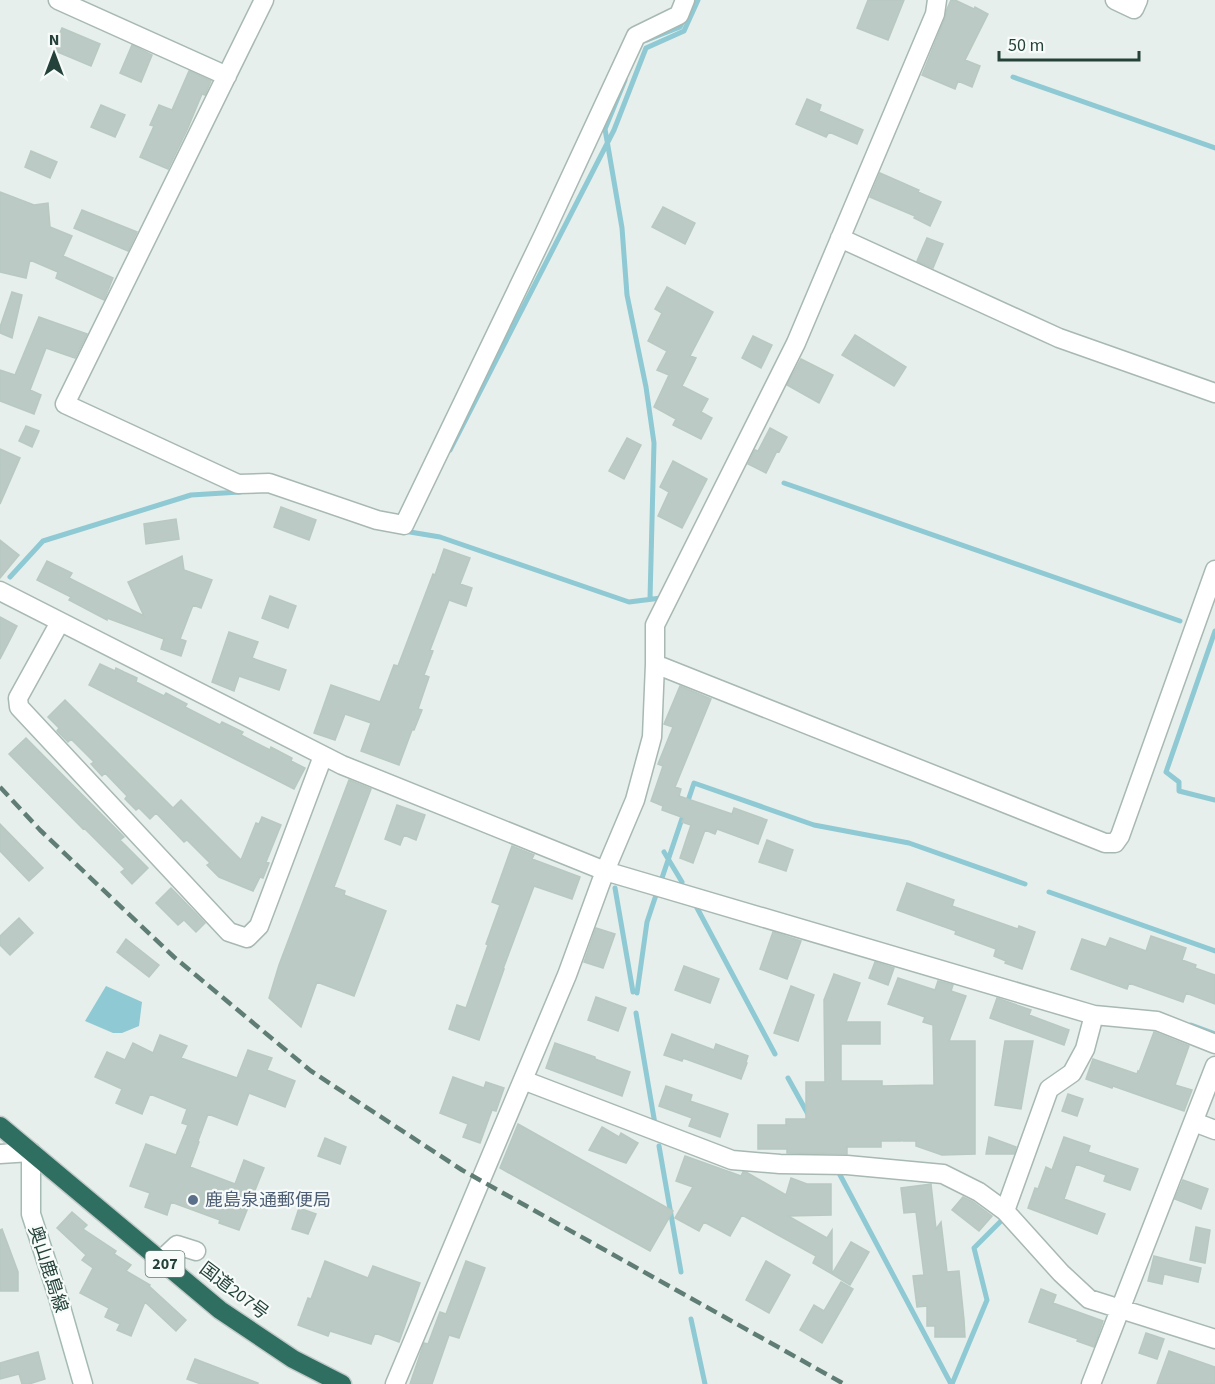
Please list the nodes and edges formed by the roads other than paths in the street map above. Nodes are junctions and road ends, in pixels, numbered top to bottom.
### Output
1 (58, 0) edge
2 (264, 0) edge
3 (685, 0) edge
4 (937, 0) edge
5 (1115, 0) edge
6 (1138, 0) edge
7 (228, 76) junction
8 (840, 238) junction
9 (1215, 393) edge
10 (1215, 570) edge
11 (0, 591) edge
12 (60, 621) junction
13 (655, 664) junction
14 (323, 756) junction
15 (605, 871) junction
16 (1094, 1015) junction
17 (1215, 1044) edge
18 (1215, 1066) edge
19 (523, 1080) junction
20 (1194, 1122) junction
21 (0, 1126) edge
22 (1215, 1130) edge
23 (31, 1152) junction
24 (0, 1154) edge
25 (1005, 1211) junction
26 (196, 1251) dead end
27 (161, 1260) junction
28 (1120, 1309) junction
29 (1215, 1339) edge
30 (83, 1384) edge
31 (342, 1384) edge
32 (395, 1384) edge
33 (1091, 1384) edge

1 - 7 street
2 - 7 street
3 - 7 street
4 - 8 street
5 - 6 street
8 - 9 street
8 - 13 street
10 - 13 street
11 - 12 street
12 - 14 street
12 - 14 street
13 - 15 street
14 - 15 street
15 - 16 street
15 - 19 street
16 - 17 street
16 - 25 street
18 - 20 street
19 - 25 street
19 - 32 street
20 - 22 street
20 - 28 street
21 - 23 highway, 国道207号 / 207
23 - 24 street
23 - 27 highway, 国道207号 / 207
23 - 30 street, 奥山鹿島線
25 - 28 street
26 - 27 street
27 - 31 highway, 国道207号 / 207
28 - 29 street
28 - 33 street

